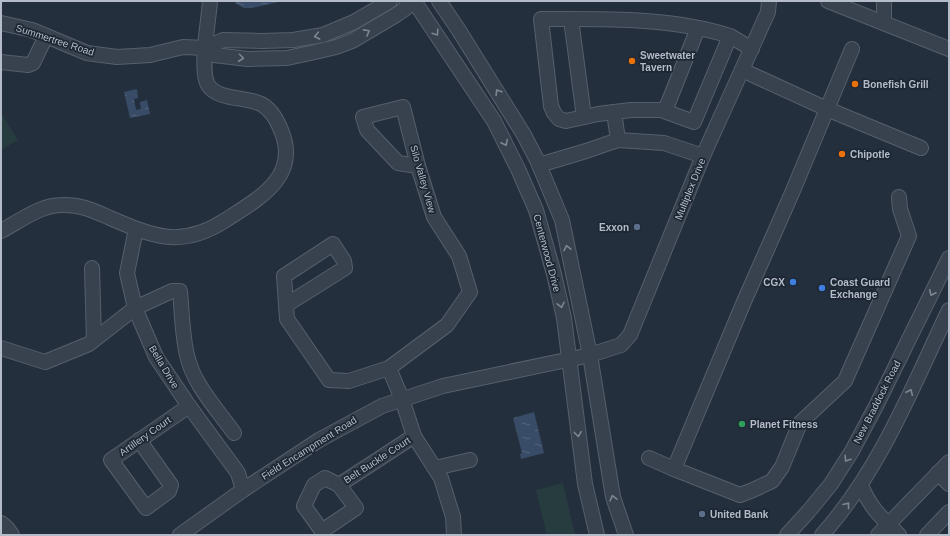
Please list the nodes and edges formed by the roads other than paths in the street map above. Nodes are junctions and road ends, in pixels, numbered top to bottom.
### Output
1 (210, 1) edge
2 (390, 1) edge
3 (408, 1) edge
4 (414, 1) edge
5 (439, 1) edge
6 (769, 1) edge
7 (828, 1) edge
8 (884, 1) edge
9 (572, 19) junction
10 (1, 23) edge
11 (884, 23) junction
12 (698, 28) junction
13 (46, 36) junction
14 (730, 36) junction
15 (205, 48) junction
16 (752, 48) junction
17 (852, 49) dead end
18 (949, 49) edge
19 (1, 62) edge
20 (742, 70) junction
21 (827, 108) junction
22 (665, 111) junction
23 (614, 112) junction
24 (584, 117) junction
25 (618, 140) junction
26 (921, 148) dead end
27 (703, 156) junction
28 (540, 165) junction
29 (418, 166) junction
30 (899, 197) dead end
31 (136, 229) junction
32 (1, 231) edge
33 (949, 258) edge
34 (92, 268) dead end
35 (286, 305) junction
36 (135, 308) junction
37 (949, 310) edge
38 (94, 340) junction
39 (1, 348) edge
40 (590, 355) junction
41 (568, 359) junction
42 (390, 368) junction
43 (203, 390) junction
44 (402, 399) junction
45 (187, 404) junction
46 (234, 433) dead end
47 (414, 436) junction
48 (139, 440) junction
49 (649, 458) dead end
50 (470, 460) dead end
51 (949, 462) edge
52 (435, 468) junction
53 (674, 469) junction
54 (938, 473) junction
55 (339, 484) dead end
56 (949, 484) edge
57 (861, 485) junction
58 (243, 490) junction
59 (949, 512) edge
60 (1, 523) edge
61 (888, 524) junction
62 (12, 535) edge
63 (180, 535) edge
64 (454, 535) edge
65 (597, 535) edge
66 (626, 535) edge
67 (787, 535) edge
68 (822, 535) edge
69 (878, 535) edge
70 (899, 535) edge
71 (927, 535) edge

1 - 15 street
2 -> 15 street, Summertree Road
15 -> 3 street, Summertree Road
4 -> 41 street, Centerwood Drive
28 -> 5 street, Centerwood Drive
6 - 16 street, Multiplex Drive
7 - 11 street
8 - 11 street
9 - 12 street
9 - 24 street
9 - 24 street
10 - 13 street, Summertree Road
11 - 18 street
12 - 14 street
12 - 22 street
13 - 15 street, Summertree Road
13 - 19 street
14 - 16 street
14 - 22 street
15 - 31 street
16 - 20 street, Multiplex Drive
17 - 21 street
20 - 21 street
20 - 27 street, Multiplex Drive
21 - 26 street
21 - 53 street
22 - 23 street
23 - 24 street
23 - 25 street
25 - 27 street
25 - 28 street
27 - 40 street, Multiplex Drive
40 -> 28 street, Centerwood Drive
29 - 29 street, Silo Valley View
29 - 42 street, Silo Valley View
30 - 53 street
31 - 32 street
31 - 36 street, Bella Drive
33 -> 67 street, New Braddock Road
34 - 38 street
35 - 35 street, Silo Valley View
35 - 42 street, Silo Valley View
36 - 38 street
36 - 43 street
36 - 45 street, Bella Drive
57 -> 37 street
38 - 39 street
40 - 41 street, Field Encampment Road
66 -> 40 street, Centerwood Drive
41 - 44 street, Field Encampment Road
41 -> 65 street, Centerwood Drive
42 - 44 street
43 - 45 street, Artillery Court
43 - 46 street
44 - 47 street
44 - 58 street, Field Encampment Road
45 - 48 street, Artillery Court
45 - 58 street, Bella Drive
47 - 52 street
47 - 55 street, Belt Buckle Court
48 - 48 street, Artillery Court
49 - 53 street
50 - 52 street
51 - 54 street
52 - 64 street
54 - 56 street
54 - 61 street
57 - 61 street
68 -> 57 street
58 - 63 street, Field Encampment Road
59 - 71 street
60 - 62 street
61 - 69 street
61 - 70 street

